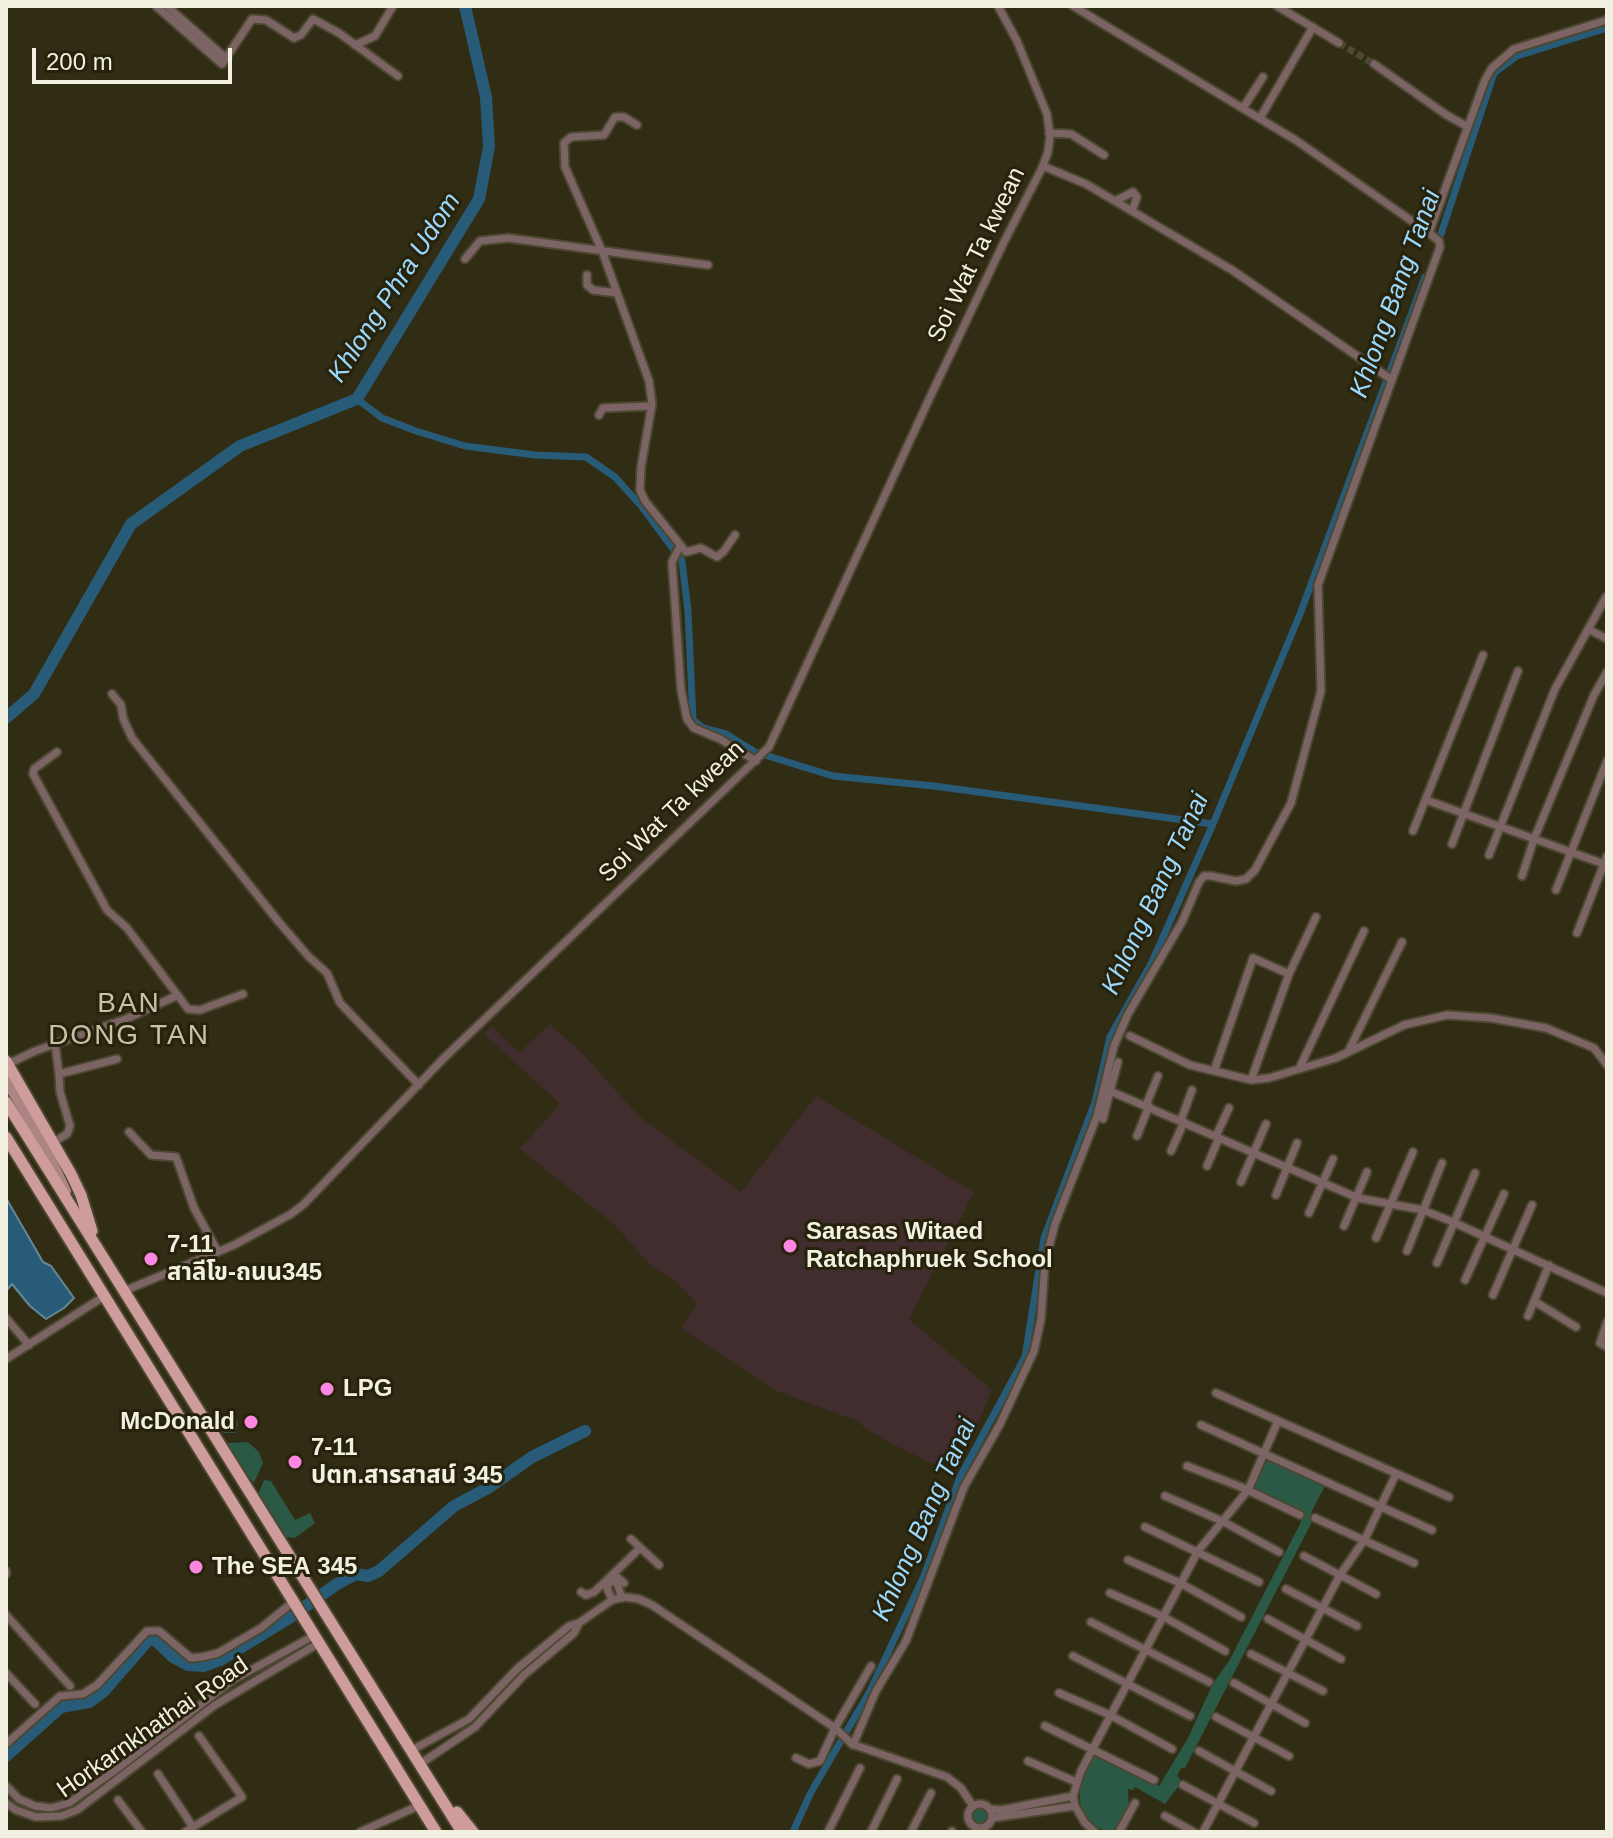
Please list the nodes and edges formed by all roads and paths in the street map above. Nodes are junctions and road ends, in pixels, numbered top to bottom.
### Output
1 (156, 6) edge
2 (167, 6) edge
3 (393, 6) edge
4 (998, 6) edge
5 (1073, 6) edge
6 (1277, 6) edge
7 (1607, 20) edge
8 (1313, 27) junction
9 (1339, 43) tunnel mouth
10 (355, 45) junction
11 (227, 59) junction
12 (1374, 64) tunnel mouth
13 (398, 76) dead end
14 (1263, 77) dead end
15 (1243, 108) junction
16 (1260, 118) junction
17 (637, 125) dead end
18 (1468, 127) junction
19 (1049, 133) junction
20 (1104, 155) dead end
21 (1043, 166) junction
22 (1115, 201) junction
23 (1132, 211) junction
24 (1430, 234) junction
25 (602, 251) junction
26 (465, 259) dead end
27 (708, 265) dead end
28 (587, 275) dead end
29 (617, 293) junction
30 (1391, 379) junction
31 (651, 406) junction
32 (599, 415) dead end
33 (735, 535) dead end
34 (679, 546) junction
35 (1606, 597) edge
36 (1588, 629) junction
37 (1607, 639) edge
38 (1483, 655) dead end
39 (1518, 671) dead end
40 (1607, 672) edge
41 (112, 694) dead end
42 (57, 752) dead end
43 (757, 760) junction
44 (1607, 761) edge
45 (1426, 800) junction
46 (1464, 814) junction
47 (1500, 827) junction
48 (1413, 831) dead end
49 (1534, 839) junction
50 (1452, 844) dead end
51 (1569, 851) junction
52 (1489, 855) dead end
53 (1606, 861) edge
54 (1522, 876) dead end
55 (1556, 890) dead end
56 (1316, 917) dead end
57 (1364, 931) dead end
58 (1577, 933) dead end
59 (1402, 942) dead end
60 (1289, 974) junction
61 (243, 994) dead end
62 (176, 996) junction
63 (1130, 1036) dead end
64 (55, 1043) junction
65 (1347, 1054) junction
66 (117, 1059) dead end
67 (7, 1062) edge
68 (1118, 1062) dead end
69 (1607, 1065) edge
70 (1299, 1069) junction
71 (1214, 1071) junction
72 (59, 1074) junction
73 (1158, 1076) dead end
74 (6, 1080) edge
75 (1251, 1080) junction
76 (419, 1085) junction
77 (1192, 1090) dead end
78 (1110, 1091) junction
79 (6, 1102) edge
80 (1147, 1106) junction
81 (1229, 1108) dead end
82 (1103, 1119) dead end
83 (1182, 1121) junction
84 (1266, 1124) dead end
85 (129, 1132) dead end
86 (1137, 1136) dead end
87 (6, 1137) edge
88 (1218, 1137) junction
89 (54, 1142) junction
90 (1297, 1143) dead end
91 (6, 1150) edge
92 (1171, 1151) dead end
93 (1253, 1152) junction
94 (1413, 1152) dead end
95 (1333, 1159) dead end
96 (1442, 1163) dead end
97 (1207, 1166) dead end
98 (1287, 1167) junction
99 (1367, 1172) dead end
100 (1475, 1173) dead end
101 (1241, 1182) dead end
102 (1323, 1183) junction
103 (1504, 1194) dead end
104 (1276, 1195) dead end
105 (1358, 1198) junction
106 (1390, 1204) junction
107 (1532, 1205) dead end
108 (51, 1210) junction
109 (74, 1210) junction
110 (1423, 1210) junction
111 (1309, 1213) dead end
112 (1453, 1222) junction
113 (1344, 1226) dead end
114 (1484, 1237) junction
115 (1376, 1238) dead end
116 (95, 1243) junction
117 (1514, 1250) junction
118 (1407, 1251) dead end
119 (218, 1252) junction
120 (1437, 1263) dead end
121 (1549, 1265) junction
122 (1465, 1280) dead end
123 (124, 1291) junction
124 (1607, 1293) edge
125 (1493, 1295) dead end
126 (103, 1297) junction
127 (1534, 1301) junction
128 (1528, 1316) dead end
129 (6, 1318) edge
130 (1607, 1322) edge
131 (1576, 1327) dead end
132 (29, 1345) junction
133 (1607, 1347) edge
134 (6, 1359) edge
135 (1216, 1393) dead end
136 (1278, 1421) junction
137 (1201, 1425) dead end
138 (1264, 1455) junction
139 (1187, 1466) dead end
140 (1396, 1474) junction
141 (1248, 1490) junction
142 (1165, 1496) dead end
143 (1449, 1497) dead end
144 (1381, 1507) junction
145 (1300, 1515) dead end
146 (1315, 1518) dead end
147 (1222, 1521) junction
148 (1145, 1527) dead end
149 (1432, 1530) dead end
150 (631, 1539) dead end
151 (1365, 1539) junction
152 (640, 1548) junction
153 (1198, 1551) junction
154 (1279, 1552) dead end
155 (1304, 1556) dead end
156 (1128, 1560) dead end
157 (1414, 1563) dead end
158 (659, 1565) dead end
159 (1340, 1575) junction
160 (611, 1578) junction
161 (1259, 1582) dead end
162 (624, 1583) dead end
163 (1180, 1583) junction
164 (1286, 1589) dead end
165 (581, 1592) dead end
166 (1110, 1593) dead end
167 (1376, 1594) dead end
168 (622, 1598) junction
169 (612, 1600) junction
170 (295, 1605) junction
171 (1322, 1608) junction
172 (6, 1615) edge
173 (1162, 1616) junction
174 (1241, 1617) dead end
175 (1268, 1619) dead end
176 (1091, 1622) dead end
177 (1357, 1626) dead end
178 (317, 1639) junction
179 (1305, 1640) junction
180 (1145, 1648) junction
181 (1225, 1651) dead end
182 (1251, 1654) dead end
183 (1073, 1656) dead end
184 (1341, 1659) dead end
185 (871, 1666) dead end
186 (521, 1671) junction
187 (6, 1673) edge
188 (1288, 1673) junction
189 (1127, 1682) junction
190 (1209, 1682) dead end
191 (1234, 1683) dead end
192 (70, 1686) dead end
193 (1323, 1691) dead end
194 (1059, 1693) dead end
195 (35, 1704) dead end
196 (1271, 1705) junction
197 (1110, 1715) junction
198 (1190, 1716) dead end
199 (1216, 1717) dead end
200 (469, 1719) junction
201 (1305, 1723) dead end
202 (1045, 1726) dead end
203 (475, 1727) junction
204 (837, 1729) junction
205 (199, 1736) dead end
206 (1253, 1737) junction
207 (851, 1743) junction
208 (6, 1744) edge
209 (1093, 1748) junction
210 (1172, 1749) dead end
211 (412, 1750) junction
212 (1199, 1751) dead end
213 (1289, 1756) dead end
214 (796, 1758) dead end
215 (1028, 1761) dead end
216 (424, 1768) junction
217 (860, 1768) dead end
218 (1235, 1771) junction
219 (400, 1773) junction
220 (158, 1774) dead end
221 (897, 1779) dead end
222 (1154, 1780) dead end
223 (1076, 1782) junction
224 (1183, 1785) dead end
225 (6, 1786) edge
226 (1271, 1791) dead end
227 (931, 1793) dead end
228 (1073, 1796) junction
229 (118, 1800) dead end
230 (6, 1803) edge
231 (1135, 1803) dead end
232 (1218, 1804) junction
233 (973, 1806) junction
234 (1075, 1806) junction
235 (416, 1807) junction
236 (990, 1809) junction
237 (1017, 1812) junction
238 (1165, 1816) dead end
239 (992, 1818) junction
240 (1254, 1823) dead end
241 (193, 1827) junction
242 (985, 1829) edge
243 (829, 1830) edge
244 (142, 1832) edge
245 (185, 1832) edge
246 (360, 1832) edge
247 (427, 1832) edge
248 (436, 1832) edge
249 (462, 1832) edge
250 (473, 1832) edge
251 (841, 1832) edge
252 (871, 1832) edge
253 (911, 1832) edge
254 (1095, 1832) edge
255 (1119, 1832) edge
256 (1194, 1832) edge
257 (1203, 1832) edge

1 - 11 street
2 - 11 street
3 - 10 street
4 - 19 street, Soi Wat Ta kwean
5 - 15 street
6 - 8 street
7 - 18 street
8 - 9 street
8 - 16 street
10 - 11 street
10 - 13 street
12 - 18 street
14 - 15 street
15 - 16 street
16 - 24 street
17 - 25 street
18 - 24 street
19 - 20 street
19 - 21 street, Soi Wat Ta kwean
21 - 22 street
21 - 43 street, Soi Wat Ta kwean
22 - 23 street
22 - 23 street
23 - 30 street
24 - 30 street
25 - 26 street
25 - 27 street
25 - 29 street
28 - 29 street
29 - 31 street
30 - 207 street
31 - 32 street
31 - 34 street
33 - 34 street
34 - 43 street
35 - 36 street
36 - 37 street
36 - 47 street
38 - 45 street
39 - 46 street
40 - 49 street
41 - 76 street
42 - 62 street
43 - 76 street, Soi Wat Ta kwean
44 - 51 street
45 - 46 street
45 - 48 street
46 - 47 street
46 - 50 street
47 - 49 street
47 - 52 street
49 - 51 street
49 - 54 street
51 - 53 street
51 - 55 street
53 - 58 street
56 - 60 street
57 - 70 street
59 - 65 street
60 - 71 street
60 - 75 street
61 - 62 street
62 - 64 street
63 - 71 street
64 - 67 street
64 - 72 street
65 - 69 street
65 - 70 street
66 - 72 street
67 - 89 main road
68 - 78 street
70 - 75 street
71 - 75 street
72 - 89 street
73 - 80 street
74 - 109 main road
76 - 119 street, Soi Wat Ta kwean
77 - 83 street
78 - 80 street
78 - 82 street
79 - 109 main road
80 - 83 street
80 - 86 street
81 - 88 street
83 - 88 street
83 - 92 street
84 - 93 street
85 - 119 street
87 - 108 main road
88 - 93 street
88 - 97 street
89 - 116 main road
90 - 98 street
91 - 108 main road
93 - 98 street
93 - 101 street
94 - 106 street
95 - 102 street
96 - 110 street
98 - 102 street
98 - 104 street
99 - 105 street
100 - 112 street
102 - 105 street
102 - 111 street
103 - 114 street
105 - 106 street
105 - 113 street
106 - 110 street
106 - 115 street
107 - 117 street
108 - 126 main road
109 - 116 main road
110 - 112 street
110 - 118 street
112 - 114 street
112 - 120 street
114 - 117 street
114 - 122 street
116 - 123 main road
117 - 121 street
117 - 125 street
119 - 123 street, Soi Wat Ta kwean
121 - 124 street
121 - 127 street
123 - 211 main road
126 - 132 street
126 - 170 main road
127 - 128 street
127 - 131 street
129 - 132 street
130 - 133 street
132 - 134 street
135 - 136 street
136 - 138 street
136 - 140 street
137 - 138 street
138 - 141 street
138 - 144 street
139 - 141 street
140 - 143 street
140 - 144 street
141 - 145 street
141 - 147 street
142 - 147 street
144 - 149 street
144 - 151 street
146 - 151 street
147 - 153 street
147 - 154 street
148 - 153 street
150 - 152 street
151 - 157 street
151 - 159 street
152 - 158 street
152 - 160 street
153 - 161 street
153 - 163 street
155 - 159 street
156 - 163 street
159 - 167 street
159 - 171 street
160 - 162 street
160 - 165 street
160 - 168 street
160 - 169 street
163 - 173 street
163 - 174 street
164 - 171 street
166 - 173 street
168 - 169 street
168 - 204 street
169 - 186 street
170 - 178 main road
170 - 208 street
171 - 177 street
171 - 179 street
172 - 192 street
173 - 180 street
173 - 181 street
175 - 179 street
176 - 180 street
178 - 219 main road
178 - 225 street, Horkarnkhathai Road
178 - 230 street, Horkarnkhathai Road
179 - 184 street
179 - 188 street
180 - 189 street
180 - 190 street
182 - 188 street
183 - 189 street
185 - 204 street
186 - 200 street
186 - 203 street
187 - 195 street
188 - 193 street
188 - 196 street
189 - 197 street
189 - 198 street
191 - 196 street
194 - 197 street
196 - 201 street
196 - 206 street
197 - 209 street
197 - 210 street
199 - 206 street
200 - 203 street
200 - 211 street
202 - 209 street
203 - 216 street
204 - 207 street
204 - 214 street
205 - 241 street
206 - 213 street
206 - 218 street
207 - 233 street
209 - 222 street
209 - 223 street
211 - 216 main road
212 - 218 street
215 - 223 street
216 - 249 main road
216 - 250 main road
217 - 243 street
218 - 226 street
218 - 232 street
219 - 235 main road
219 - 248 main road
220 - 241 street
221 - 252 street
223 - 228 street
224 - 232 street
227 - 253 street
228 - 234 street
228 - 237 street
229 - 244 street
231 - 255 street
232 - 240 street
232 - 257 street
233 - 236 street
233 - 242 street
234 - 237 street
234 - 254 street
235 - 246 street
235 - 247 main road
236 - 237 street
236 - 239 street
237 - 239 street
238 - 256 street
239 - 242 street
241 - 245 street
243 - 251 street

